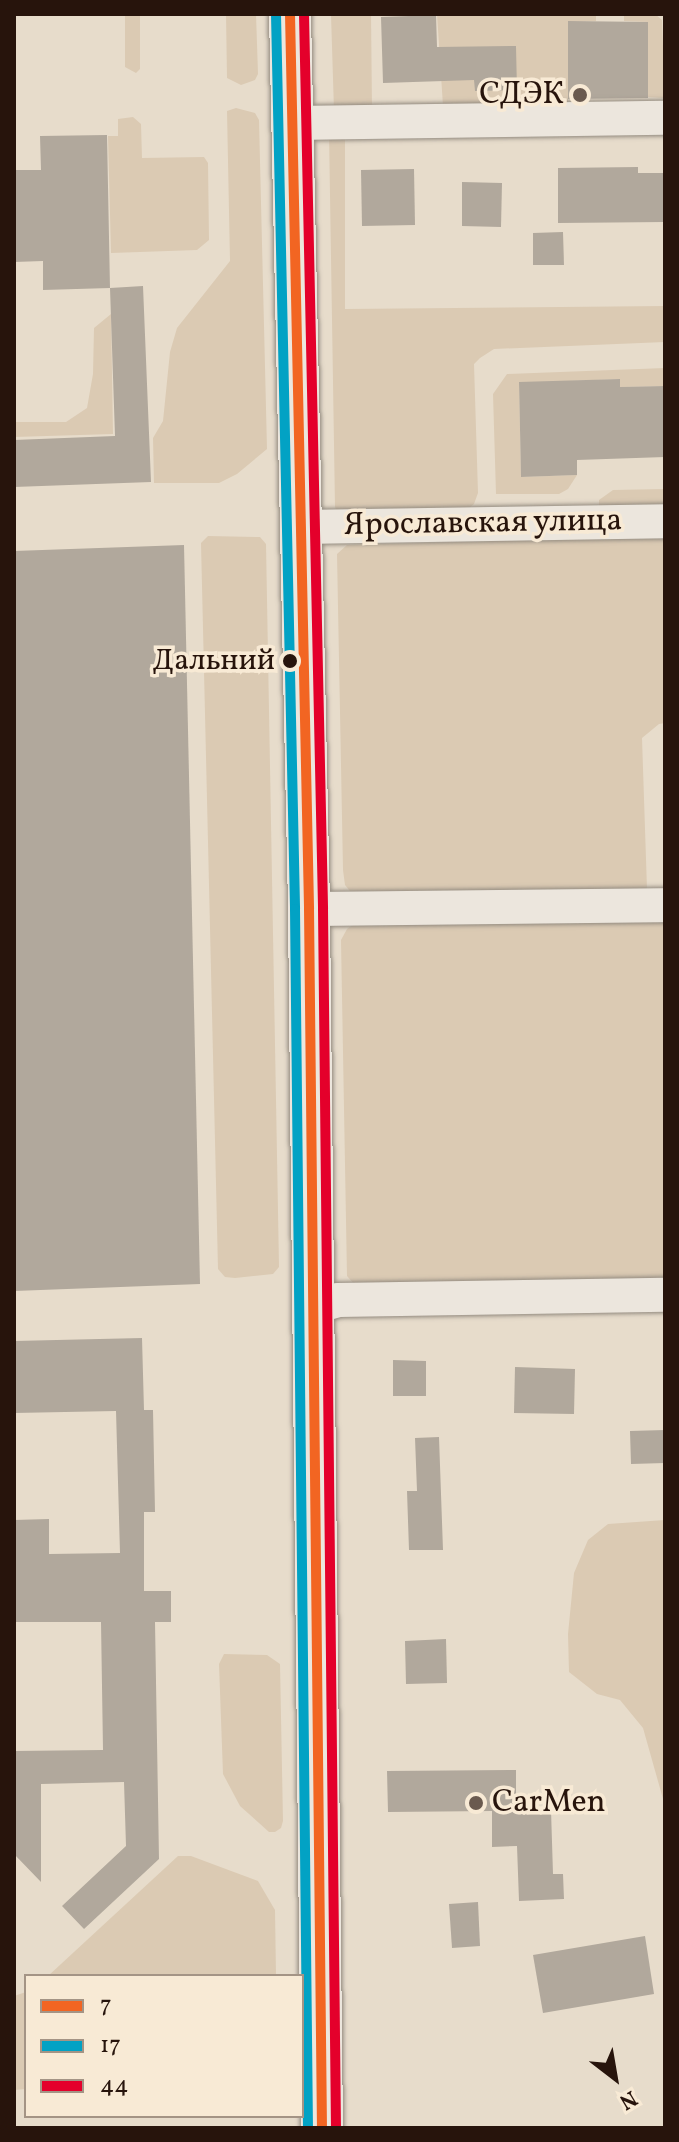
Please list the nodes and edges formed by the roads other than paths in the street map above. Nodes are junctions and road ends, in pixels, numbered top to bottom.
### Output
1 (290, 14) edge
2 (665, 118) edge
3 (293, 123) junction
4 (665, 521) edge
5 (302, 527) junction
6 (665, 905) edge
7 (309, 909) junction
8 (665, 1295) edge
9 (314, 1307) junction
10 (322, 2128) edge

1 - 3 street
2 - 3 street
3 - 5 street
4 - 5 street, Ярославская улица
5 - 7 street
6 - 7 street
7 - 9 street
8 - 9 street
9 - 10 street

